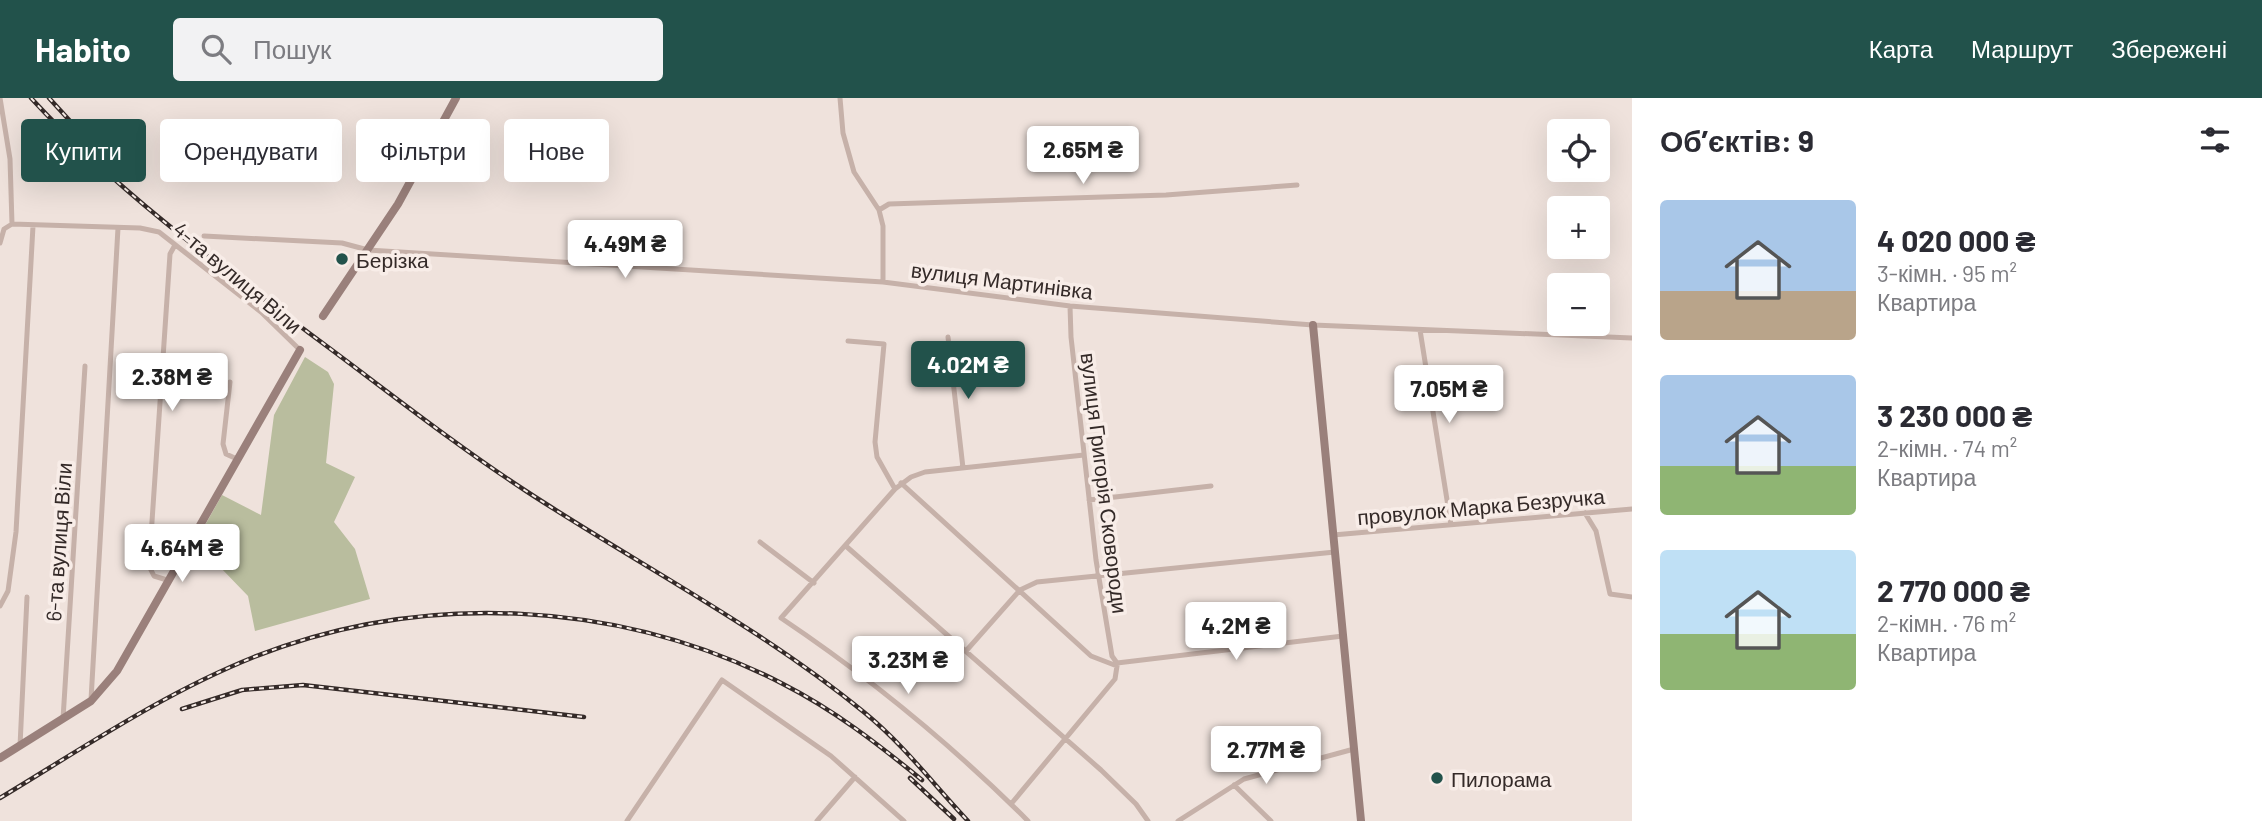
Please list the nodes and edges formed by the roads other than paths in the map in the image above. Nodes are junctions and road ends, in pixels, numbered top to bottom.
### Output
1 (0, 98) edge
2 (455, 98) edge
3 (840, 98) edge
4 (1297, 185) dead end
5 (879, 210) junction
6 (12, 224) junction
7 (33, 226) junction
8 (2, 228) edge
9 (118, 228) junction
10 (204, 236) dead end
11 (0, 243) edge
12 (175, 244) junction
13 (368, 250) junction
14 (883, 282) junction
15 (1070, 306) junction
16 (323, 316) dead end
17 (1313, 324) junction
18 (1420, 330) junction
19 (948, 337) dead end
20 (1632, 338) edge
21 (848, 341) dead end
22 (300, 350) joint
23 (85, 366) dead end
24 (230, 382) dead end
25 (1084, 455) junction
26 (237, 459) junction
27 (963, 468) junction
28 (901, 484) junction
29 (1211, 486) dead end
30 (895, 489) junction
31 (1090, 500) junction
32 (1632, 509) edge
33 (1585, 513) junction
34 (1451, 525) junction
35 (1333, 535) junction
36 (760, 542) dead end
37 (847, 547) junction
38 (1335, 552) junction
39 (1098, 576) junction
40 (167, 580) junction
41 (814, 583) junction
42 (1020, 590) junction
43 (27, 597) dead end
44 (1632, 597) edge
45 (0, 606) edge
46 (1343, 636) junction
47 (966, 651) junction
48 (1117, 664) junction
49 (91, 701) junction
50 (62, 720) junction
51 (1066, 739) junction
52 (20, 746) junction
53 (1353, 749) junction
54 (0, 758) edge
55 (855, 778) junction
56 (1234, 785) junction
57 (1011, 804) junction
58 (627, 821) edge
59 (817, 821) edge
60 (904, 821) edge
61 (1028, 821) edge
62 (1148, 821) edge
63 (1178, 821) edge
64 (1271, 821) edge
65 (1361, 821) edge

1 - 6 street
2 - 13 main road
3 - 5 street
4 - 5 street
5 - 14 street
6 - 7 street, 4-та вулиця Віли
6 - 8 street
7 - 9 street, 4-та вулиця Віли
7 - 45 street
8 - 11 street
9 - 12 street, 4-та вулиця Віли
9 - 49 street
10 - 13 street, вулиця Мартинівка
12 - 22 street, 4-та вулиця Віли
12 - 40 street
13 - 14 street, вулиця Мартинівка
13 - 16 main road
14 - 15 street, вулиця Мартинівка
15 - 17 street, вулиця Мартинівка
15 - 25 street, вулиця Григорія Сковороди
17 - 18 street, вулиця Мартинівка
17 - 35 main road
18 - 20 street, вулиця Мартинівка
18 - 34 street
19 - 27 street
21 - 30 street
22 - 26 main road
23 - 50 street, 6-та вулиця Віли
24 - 26 street
25 - 27 street
25 - 31 street, вулиця Григорія Сковороди
26 - 40 main road
27 - 28 street
28 - 30 street
28 - 42 street
29 - 31 street
30 - 37 street
31 - 39 street, вулиця Григорія Сковороди
32 - 33 street, провулок Марка Безручка
33 - 34 street, провулок Марка Безручка
33 - 44 street
34 - 35 street, провулок Марка Безручка
35 - 38 main road
36 - 41 street
37 - 41 street
37 - 47 street
38 - 39 street
38 - 46 main road
39 - 42 street
39 - 48 street, вулиця Григорія Сковороди
40 - 49 main road
41 - 57 street
42 - 47 street
42 - 48 street
43 - 52 street
46 - 48 street
46 - 53 main road
47 - 51 street
48 - 51 street
49 - 50 main road
50 - 52 main road
51 - 57 street
51 - 62 street
52 - 54 main road
53 - 56 street
53 - 65 main road
55 - 58 street
55 - 59 street
55 - 60 street
56 - 63 street
56 - 64 street
57 - 61 street

